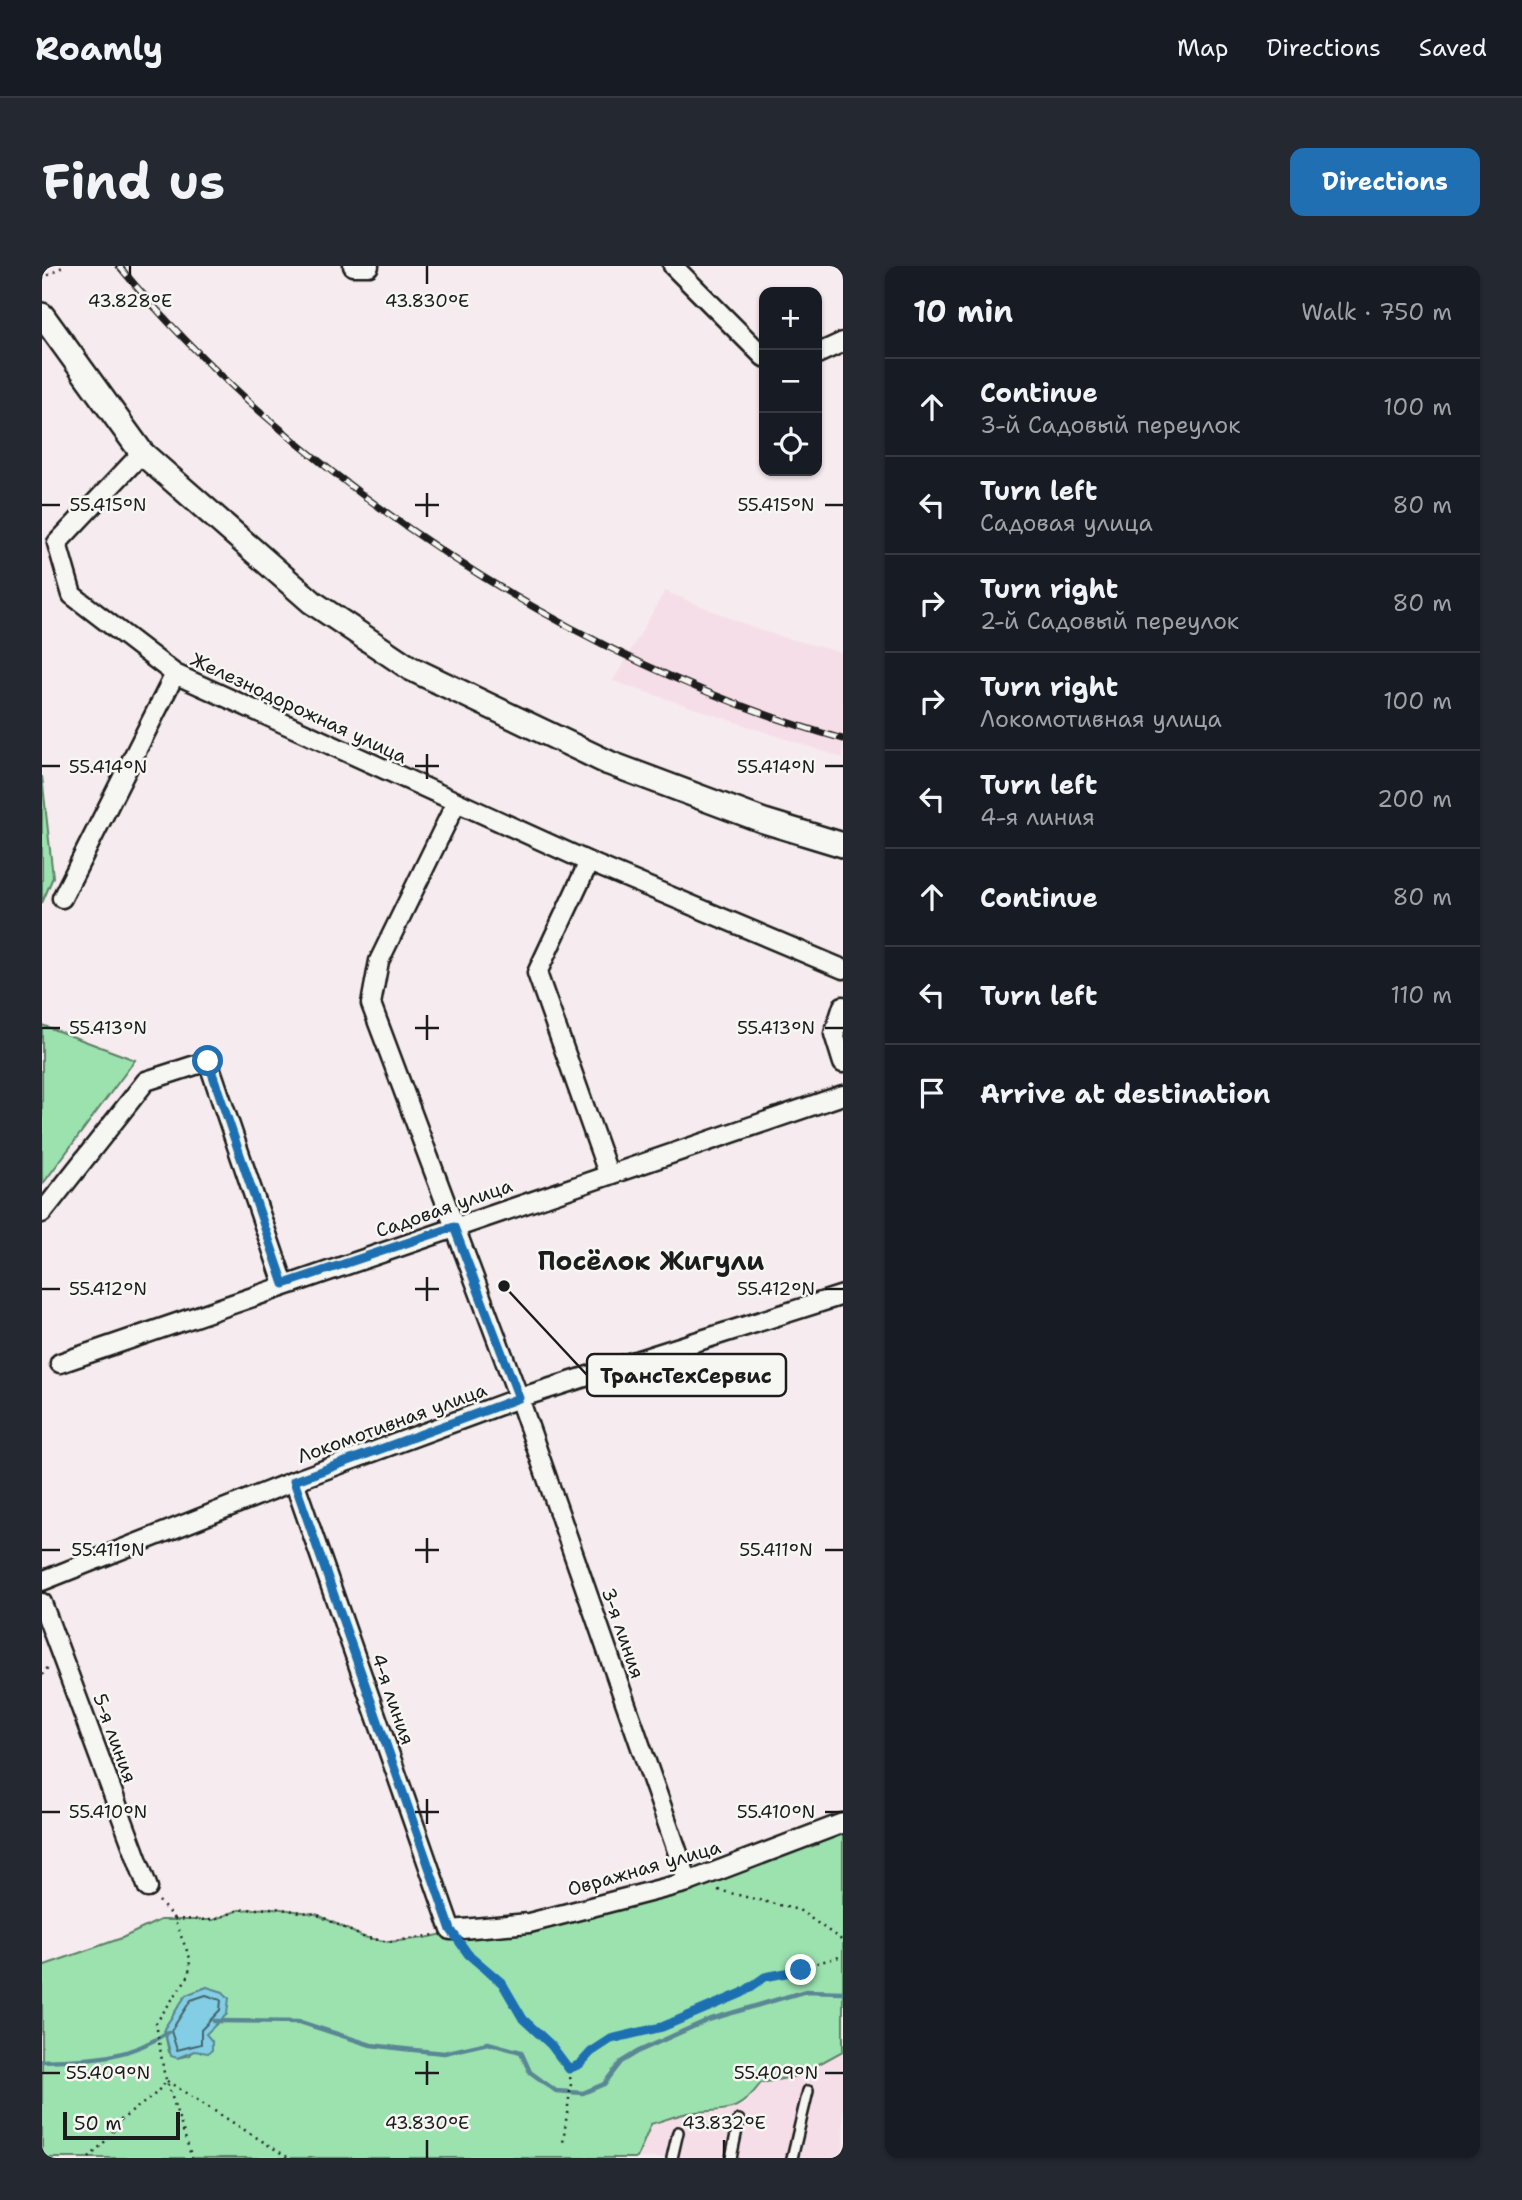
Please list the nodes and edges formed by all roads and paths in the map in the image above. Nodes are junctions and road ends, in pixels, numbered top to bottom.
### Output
1 (64, 266) edge
2 (353, 266) edge
3 (369, 266) edge
4 (673, 266) edge
5 (42, 279) edge
6 (42, 315) edge
7 (843, 342) edge
8 (822, 352) edge
9 (759, 353) edge
10 (142, 453) junction
11 (175, 674) junction
12 (456, 803) junction
13 (843, 845) edge
14 (589, 862) junction
15 (62, 898) dead end
16 (843, 970) edge
17 (843, 1006) edge
18 (843, 1063) edge
19 (843, 1095) edge
20 (608, 1173) junction
21 (42, 1213) edge
22 (454, 1227) junction
23 (284, 1284) junction
24 (842, 1298) edge
25 (60, 1363) dead end
26 (519, 1398) junction
27 (294, 1481) junction
28 (42, 1581) edge
29 (42, 1603) edge
30 (843, 1823) edge
31 (688, 1882) junction
32 (148, 1888) joint
33 (174, 1919) junction
34 (451, 1930) junction
35 (843, 1941) edge
36 (843, 1956) edge
37 (569, 2069) junction
38 (167, 2081) junction
39 (808, 2091) dead end
40 (740, 2120) dead end
41 (678, 2132) dead end
42 (563, 2143) dead end
43 (89, 2158) edge
44 (192, 2158) edge
45 (289, 2158) edge
46 (672, 2158) edge
47 (731, 2158) edge
48 (792, 2158) edge

1 - 5 path
2 - 3 street
4 - 9 street
6 - 10 street
7 - 8 street
10 - 11 street, Железнодорожная улица
10 - 13 street
11 - 12 street, Железнодорожная улица
11 - 15 street
12 - 14 street, Железнодорожная улица
12 - 22 street, 3-я линия
14 - 16 street, Железнодорожная улица
14 - 20 street
17 - 18 street
19 - 20 street, Садовая улица
20 - 22 street, Садовая улица
21 - 23 street
22 - 23 street, Садовая улица
22 - 26 street, 3-я линия
23 - 25 street, Садовая улица
24 - 26 street, Локомотивная улица
26 - 27 street, Локомотивная улица
26 - 31 street, 3-я линия
27 - 28 street, Локомотивная улица
27 - 34 street, 4-я линия
29 - 32 street, 5-я линия
30 - 31 street, Овражная улица
31 - 34 street, Овражная улица
31 - 35 path
32 - 33 path
33 - 34 path
33 - 38 path
34 - 37 path
36 - 37 path
37 - 42 path
38 - 43 path
38 - 44 path
38 - 45 path
39 - 48 lane
40 - 47 lane
41 - 46 lane

